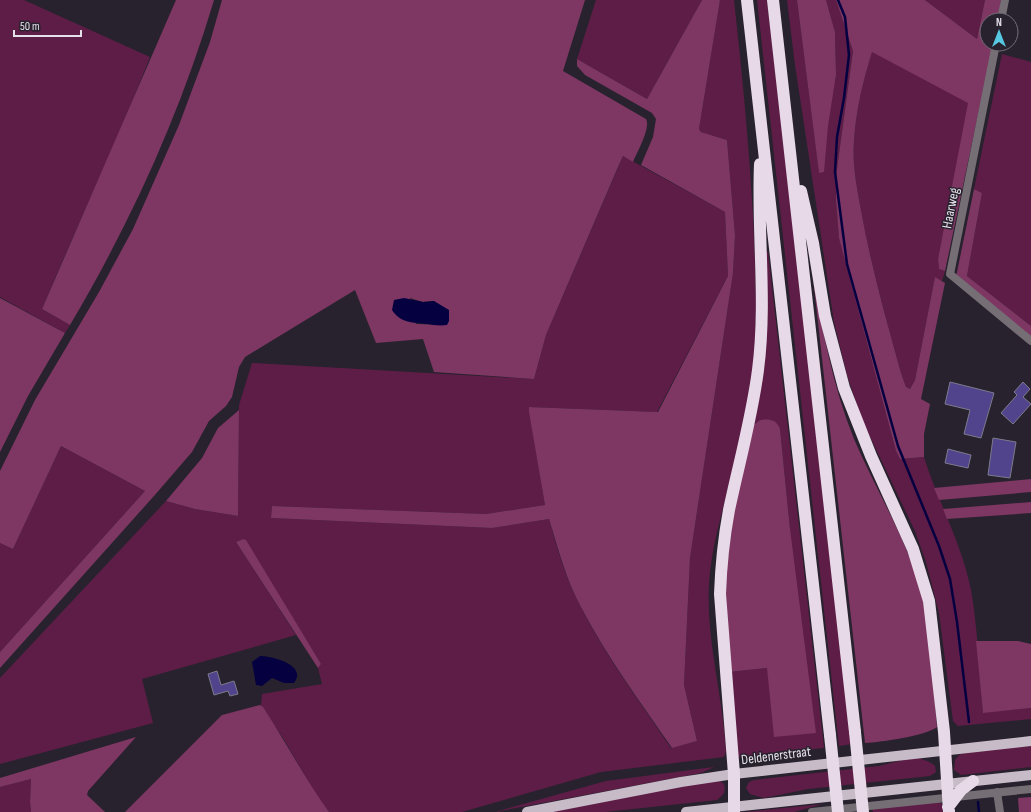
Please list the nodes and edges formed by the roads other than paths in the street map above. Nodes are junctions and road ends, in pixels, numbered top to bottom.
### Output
1 (747, 0) edge
2 (773, 0) edge
3 (1005, 0) edge
4 (1003, 12) edge
5 (994, 52) edge
6 (761, 124) junction
7 (788, 134) junction
8 (1031, 341) edge
9 (1031, 741) edge
10 (946, 750) junction
11 (734, 774) junction
12 (1031, 775) edge
13 (973, 781) junction
14 (946, 784) junction
15 (1031, 789) edge
16 (997, 792) junction
17 (950, 803) edge
18 (734, 809) edge
19 (527, 812) edge
20 (686, 812) edge
21 (812, 812) edge
22 (838, 812) edge
23 (863, 812) edge
24 (1000, 812) edge

1 - 6 highway
2 - 7 highway
3 - 4 street
5 - 8 street, Haarweg
6 - 11 highway
6 - 22 highway, bridge
7 - 10 highway
7 - 23 highway, bridge
9 - 10 main road, Deldenerstraat
10 - 11 main road, Deldenerstraat
10 - 14 highway
11 - 18 highway
11 - 19 main road, Deldenerstraat
12 - 13 main road
13 - 14 main road
13 - 17 highway
14 - 17 highway
14 - 18 main road
15 - 16 street
16 - 17 street
16 - 24 street
17 - 21 street
18 - 20 main road

